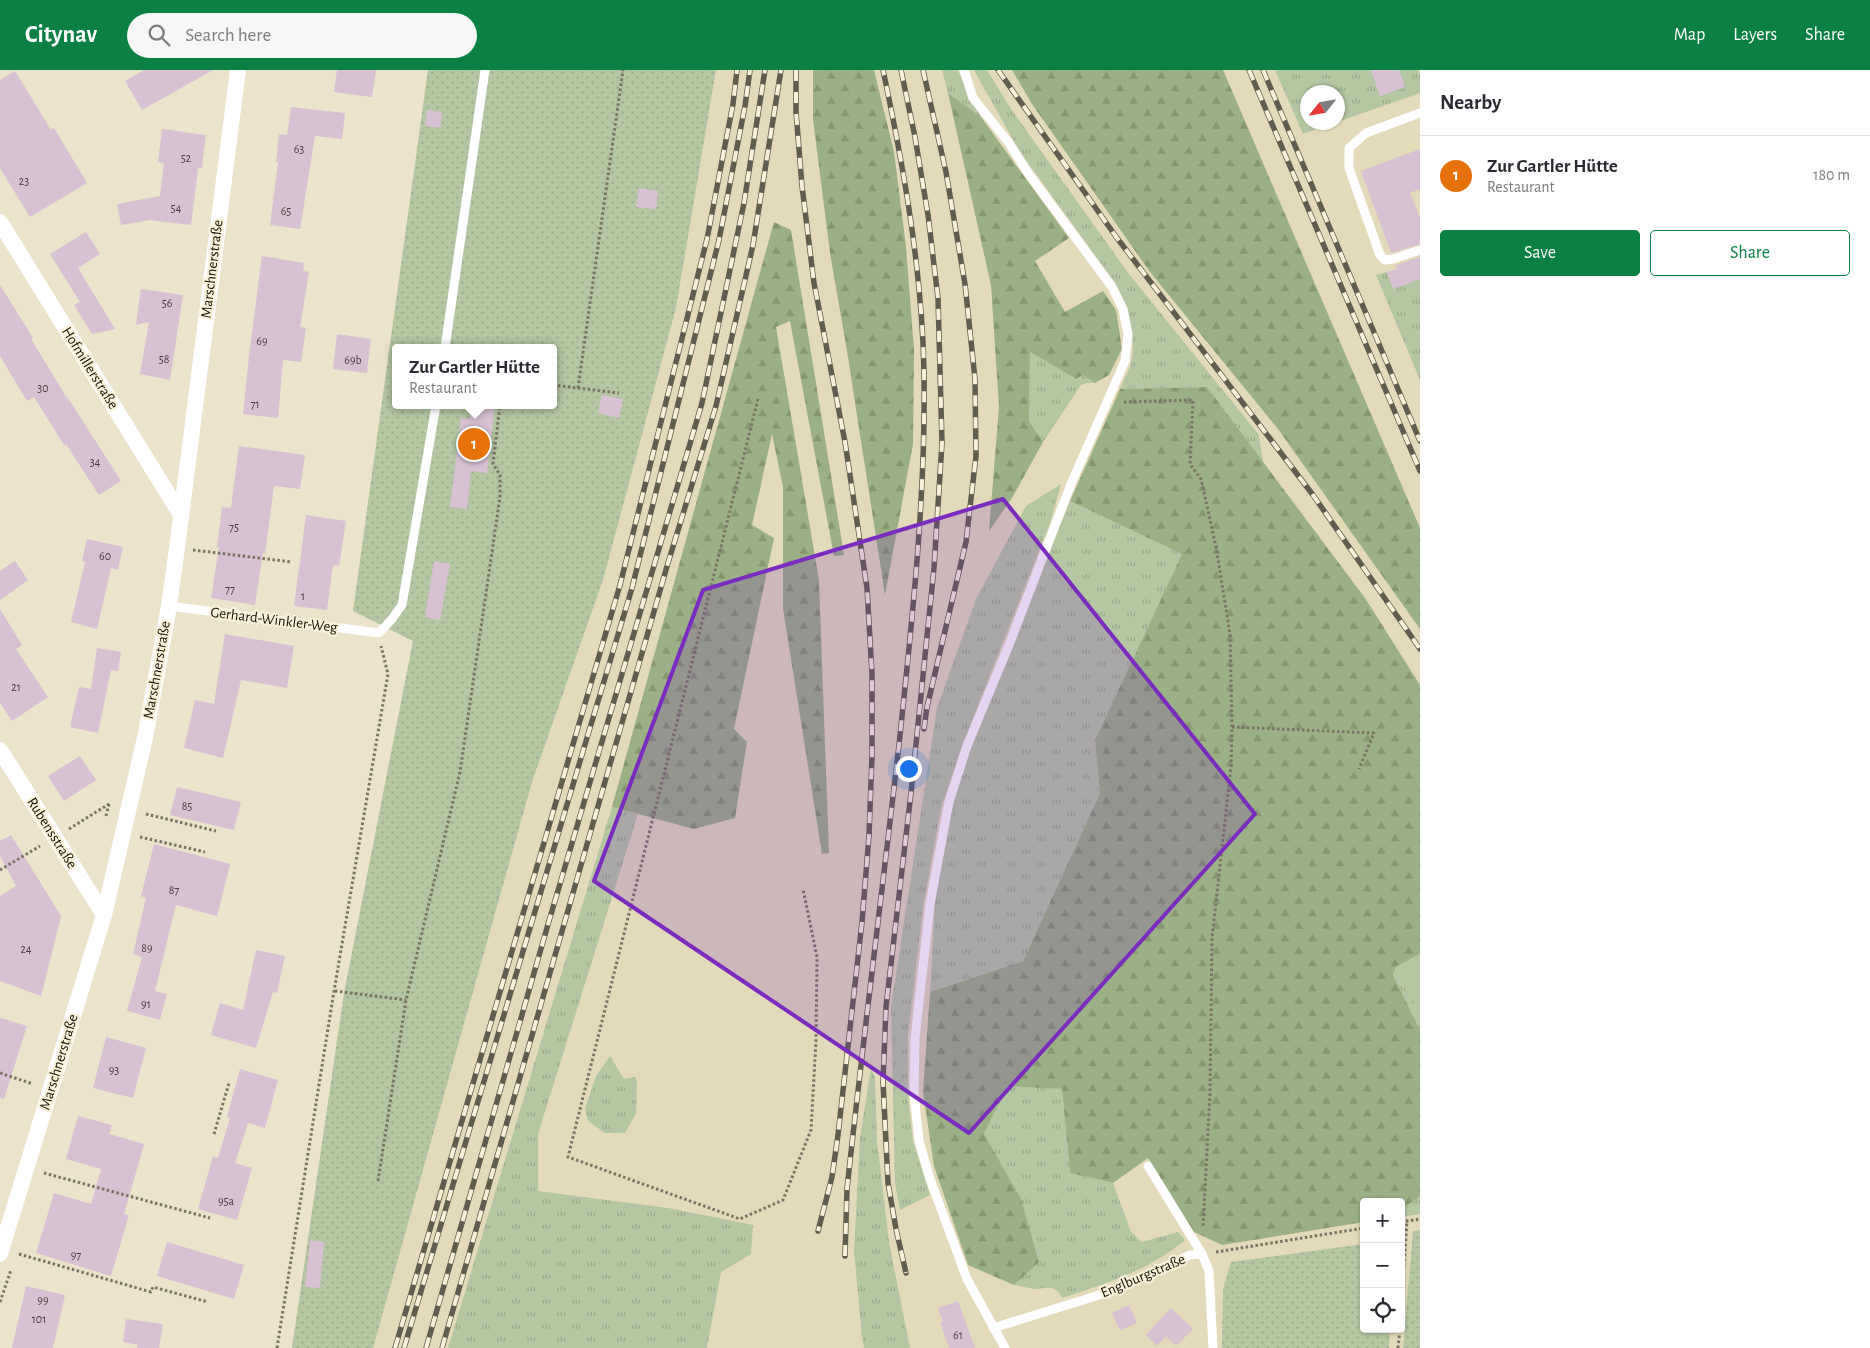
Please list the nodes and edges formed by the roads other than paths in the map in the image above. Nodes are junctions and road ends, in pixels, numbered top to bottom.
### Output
1 (485, 70) edge
2 (964, 70) edge
3 (234, 74) edge
4 (1420, 113) edge
5 (0, 222) edge
6 (1420, 250) edge
7 (446, 344) edge
8 (435, 409) edge
9 (181, 515) junction
10 (169, 606) junction
11 (0, 750) edge
12 (104, 915) junction
13 (1148, 1166) dead end
14 (8, 1254) edge
15 (1202, 1254) junction
16 (993, 1328) junction
17 (1004, 1348) edge
18 (1213, 1348) edge

1 - 7 lane
2 - 16 lane
3 - 9 street, Marschnerstraße
4 - 6 lane
5 - 9 street, Hofmillerstraße
8 - 10 lane, Gerhard-Winkler-Weg
9 - 10 street, Marschnerstraße
10 - 12 street, Marschnerstraße
11 - 12 street, Rubensstraße
12 - 14 street, Marschnerstraße
13 - 15 lane
15 - 16 lane, Englburgstraße
15 - 18 lane, Englburgstraße
16 - 17 lane

